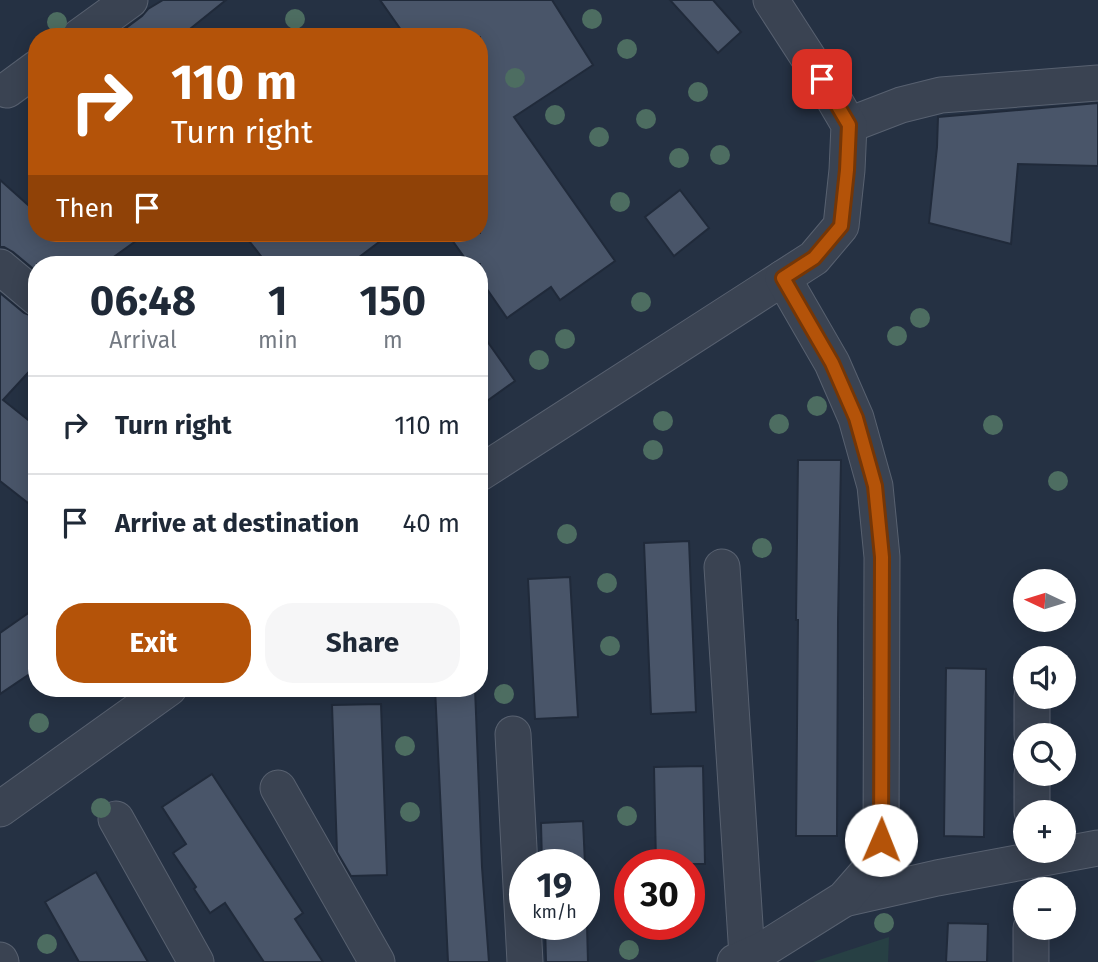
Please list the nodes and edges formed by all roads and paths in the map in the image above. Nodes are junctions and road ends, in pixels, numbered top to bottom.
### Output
1 (130, 0) edge
2 (771, 0) edge
3 (91, 28) edge
4 (28, 75) edge
5 (1098, 83) edge
6 (7, 90) dead end
7 (849, 125) junction
8 (0, 267) edge
9 (783, 278) junction
10 (28, 290) edge
11 (488, 468) edge
12 (722, 567) dead end
13 (156, 697) edge
14 (513, 734) dead end
15 (278, 788) dead end
16 (0, 809) edge
17 (116, 819) dead end
18 (1098, 848) edge
19 (1032, 867) edge
20 (844, 899) junction
21 (1031, 940) edge
22 (741, 959) edge
23 (196, 962) edge
24 (377, 962) edge
25 (525, 962) edge
26 (1031, 962) edge

1 - 3 street
2 - 7 street
4 - 6 street
5 - 7 street
7 - 9 street
8 - 10 street
9 - 11 street
9 - 20 street
12 - 22 street
13 - 16 street
14 - 25 street
15 - 24 street
17 - 23 street
18 - 19 street
19 - 20 street
20 - 22 street
21 - 26 street

